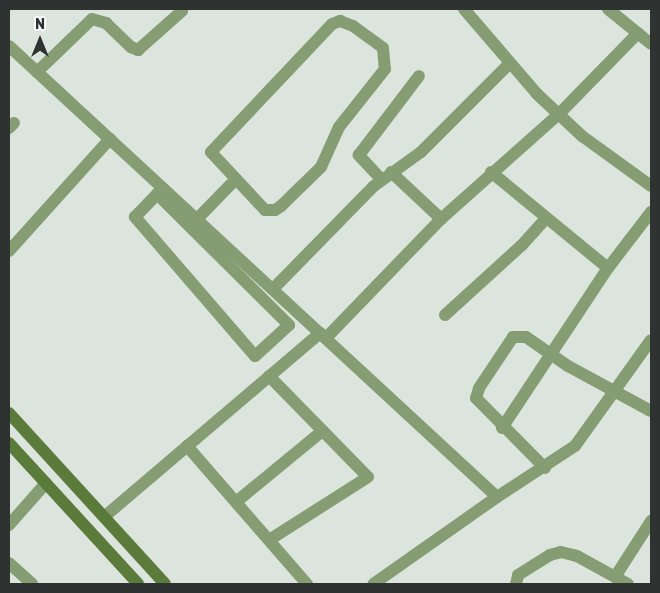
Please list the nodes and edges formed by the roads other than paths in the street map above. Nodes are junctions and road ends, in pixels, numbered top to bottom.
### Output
1 (182, 9) edge
2 (464, 9) edge
3 (608, 9) edge
4 (100, 14) edge
5 (638, 33) junction
6 (651, 44) edge
7 (9, 46) edge
8 (509, 64) junction
9 (37, 72) junction
10 (419, 76) dead end
11 (559, 114) junction
12 (110, 139) junction
13 (491, 172) junction
14 (386, 176) junction
15 (236, 180) junction
16 (651, 186) edge
17 (160, 191) junction
18 (651, 212) edge
19 (441, 218) junction
20 (546, 218) junction
21 (198, 219) junction
22 (9, 251) edge
23 (226, 253) junction
24 (608, 268) junction
25 (272, 289) junction
26 (445, 315) dead end
27 (323, 335) junction
28 (651, 340) edge
29 (551, 354) junction
30 (269, 376) junction
31 (616, 392) junction
32 (651, 411) edge
33 (9, 413) edge
34 (502, 428) junction
35 (322, 431) junction
36 (9, 443) edge
37 (187, 446) junction
38 (545, 468) junction
39 (46, 483) junction
40 (497, 497) junction
41 (236, 502) junction
42 (104, 517) junction
43 (651, 521) edge
44 (9, 525) edge
45 (269, 540) junction
46 (9, 563) edge
47 (615, 577) junction
48 (32, 584) edge
49 (138, 584) edge
50 (165, 584) edge
51 (307, 584) edge
52 (373, 584) edge
53 (516, 584) edge
54 (628, 584) edge

1 - 4 street
2 - 8 street
3 - 5 street
4 - 9 street
5 - 6 street
5 - 11 street
7 - 9 street
8 - 11 street
8 - 14 street
9 - 12 street
10 - 14 street
11 - 13 street
11 - 16 street
12 - 17 street
12 - 22 street
13 - 19 street
13 - 20 street
14 - 19 street
14 - 25 street
15 - 15 street
15 - 21 street
17 - 21 street
17 - 23 street
17 - 23 street
18 - 24 street
19 - 27 street
20 - 24 street
20 - 26 street
21 - 23 street
23 - 25 street
24 - 29 street
25 - 27 street
27 - 30 street
27 - 40 street
28 - 31 street
29 - 31 street
29 - 34 street
29 - 34 street
30 - 35 street
30 - 37 street
31 - 32 street
31 - 38 street
33 - 42 street
34 - 38 street
35 - 41 street
35 - 45 street
36 - 39 street
37 - 41 street
37 - 42 street
38 - 40 street
39 - 44 street
39 - 49 street
40 - 52 street
41 - 45 street
42 - 50 street
43 - 47 street
45 - 51 street
46 - 48 street
47 - 53 street
47 - 54 street

